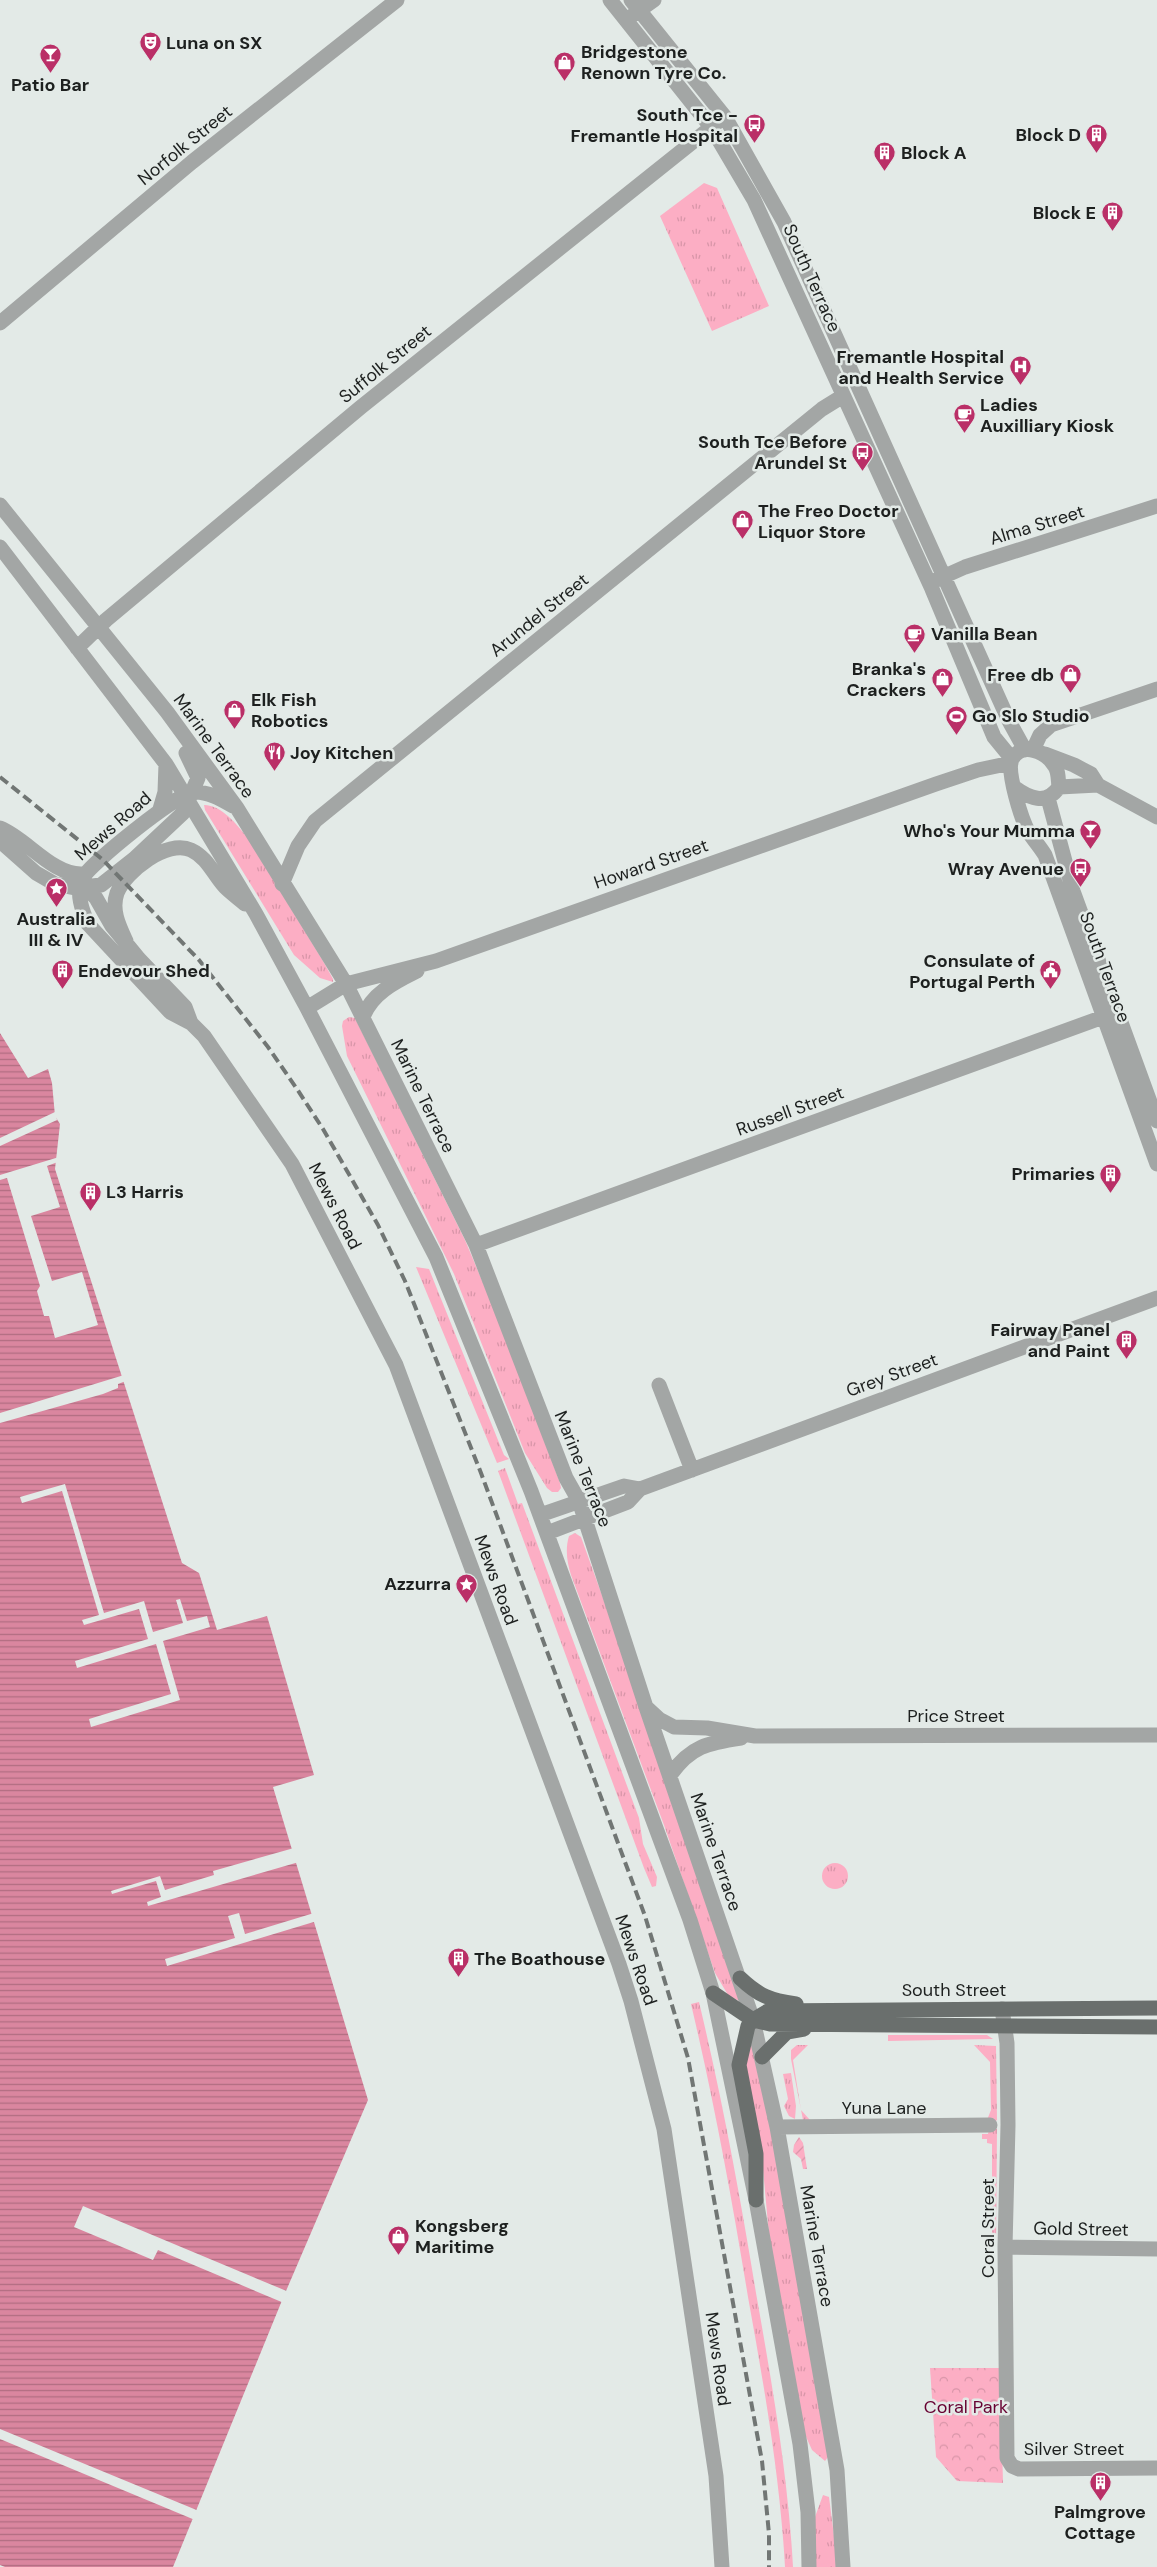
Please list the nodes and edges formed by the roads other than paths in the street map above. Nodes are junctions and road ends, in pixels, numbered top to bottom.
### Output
1 (397, 0) edge
2 (610, 0) edge
3 (654, 0) edge
4 (635, 5) edge
5 (626, 20) junction
6 (724, 117) junction
7 (711, 127) junction
8 (0, 322) edge
9 (843, 396) junction
10 (0, 505) edge
11 (1157, 506) edge
12 (0, 547) edge
13 (943, 577) junction
14 (928, 582) junction
15 (99, 626) junction
16 (77, 648) junction
17 (1157, 689) edge
18 (167, 712) junction
19 (1033, 751) junction
20 (1012, 761) junction
21 (166, 764) junction
22 (1098, 785) junction
23 (1014, 786) junction
24 (1053, 793) junction
25 (187, 800) junction
26 (237, 808) junction
27 (160, 809) junction
28 (1157, 817) edge
29 (0, 828) edge
30 (0, 841) edge
31 (140, 866) junction
32 (82, 880) junction
33 (282, 884) junction
34 (256, 914) junction
35 (126, 941) junction
36 (436, 961) junction
37 (346, 984) junction
38 (307, 1008) junction
39 (1111, 1015) junction
40 (363, 1017) junction
41 (191, 1023) junction
42 (1157, 1122) edge
43 (1157, 1164) edge
44 (476, 1245) junction
45 (1157, 1298) edge
46 (659, 1385) dead end
47 (692, 1470) junction
48 (640, 1489) junction
49 (578, 1501) junction
50 (540, 1515) junction
51 (585, 1519) junction
52 (547, 1533) junction
53 (646, 1707) junction
54 (1157, 1735) edge
55 (754, 1736) junction
56 (670, 1774) junction
57 (740, 1978) junction
58 (713, 1993) junction
59 (1157, 2008) edge
60 (826, 2009) junction
61 (1002, 2009) junction
62 (753, 2020) junction
63 (830, 2025) junction
64 (1003, 2026) junction
65 (1157, 2028) edge
66 (762, 2057) junction
67 (990, 2125) dead end
68 (777, 2126) junction
69 (756, 2200) junction
70 (1005, 2247) junction
71 (1157, 2249) edge
72 (1007, 2447) joint
73 (1157, 2468) edge
74 (722, 2567) edge
75 (809, 2567) edge
76 (843, 2567) edge

1 - 8 street, Norfolk Street
2 - 5 street, South Terrace
3 - 4 street
4 - 5 street
4 - 6 street, South Terrace
5 - 7 street, South Terrace
6 - 7 street, Suffolk Street
6 - 13 street, South Terrace
7 - 9 street, South Terrace
7 - 15 street, Suffolk Street
9 - 14 street, South Terrace
9 - 33 street, Arundel Street
10 - 15 street, Marine Terrace
11 - 13 street, Alma Street
12 - 16 street
13 - 14 street, Alma Street
13 - 19 street, South Terrace
14 - 20 street, South Terrace
15 - 16 street, Suffolk Street
15 - 18 street, Marine Terrace
16 - 21 street
17 - 19 street
18 - 25 street
18 - 26 street, Marine Terrace
19 - 20 street
19 - 22 street
19 - 24 street
20 - 23 street
20 - 36 street, Howard Street
21 - 25 street
21 - 27 street
22 - 24 street
22 - 28 street
23 - 24 street
23 - 39 street, South Terrace
24 - 39 street, South Terrace
25 - 26 street
25 - 27 street, Mews Road
25 - 31 street
25 - 32 street
25 - 34 street
26 - 33 street, Marine Terrace
27 - 32 street, Mews Road
29 - 32 street
30 - 32 street
31 - 34 street
31 - 35 street
32 - 35 street
32 - 41 street, Mews Road
33 - 37 street, Marine Terrace
34 - 38 street
35 - 41 street
36 - 37 street, Howard Street
36 - 40 street
37 - 38 street, Howard Street
37 - 40 street, Marine Terrace
38 - 50 street
39 - 42 street, South Terrace
39 - 43 street, South Terrace
39 - 44 street, Russell Street
40 - 44 street, Marine Terrace
41 - 74 street, Mews Road
44 - 49 street, Marine Terrace
45 - 47 street, Grey Street
46 - 47 street
47 - 48 street, Grey Street
48 - 49 street, Grey Street
48 - 51 street, Grey Street
49 - 50 street, Grey Street
49 - 51 street, Marine Terrace
50 - 52 street
51 - 52 street, Grey Street
51 - 53 street, Marine Terrace
52 - 58 street
53 - 55 street, Price Street
53 - 56 street, Marine Terrace
54 - 55 street, Price Street
55 - 56 street, Price Street
56 - 57 street, Marine Terrace
57 - 60 main road
57 - 62 street, Marine Terrace
58 - 62 main road, South Street
58 - 69 street
59 - 61 main road, South Street
60 - 61 main road, South Street
60 - 62 main road, South Street
61 - 64 street, Coral Street
62 - 63 main road, South Street
62 - 66 street, Marine Terrace
62 - 69 main road
63 - 64 main road, South Street
63 - 66 main road
64 - 65 main road, South Street
64 - 70 street, Coral Street
66 - 68 street, Marine Terrace
67 - 68 street, Yuna Lane
68 - 76 street, Marine Terrace
69 - 75 street
70 - 71 street, Gold Street
70 - 72 street, Coral Street
72 - 73 street, Silver Street

